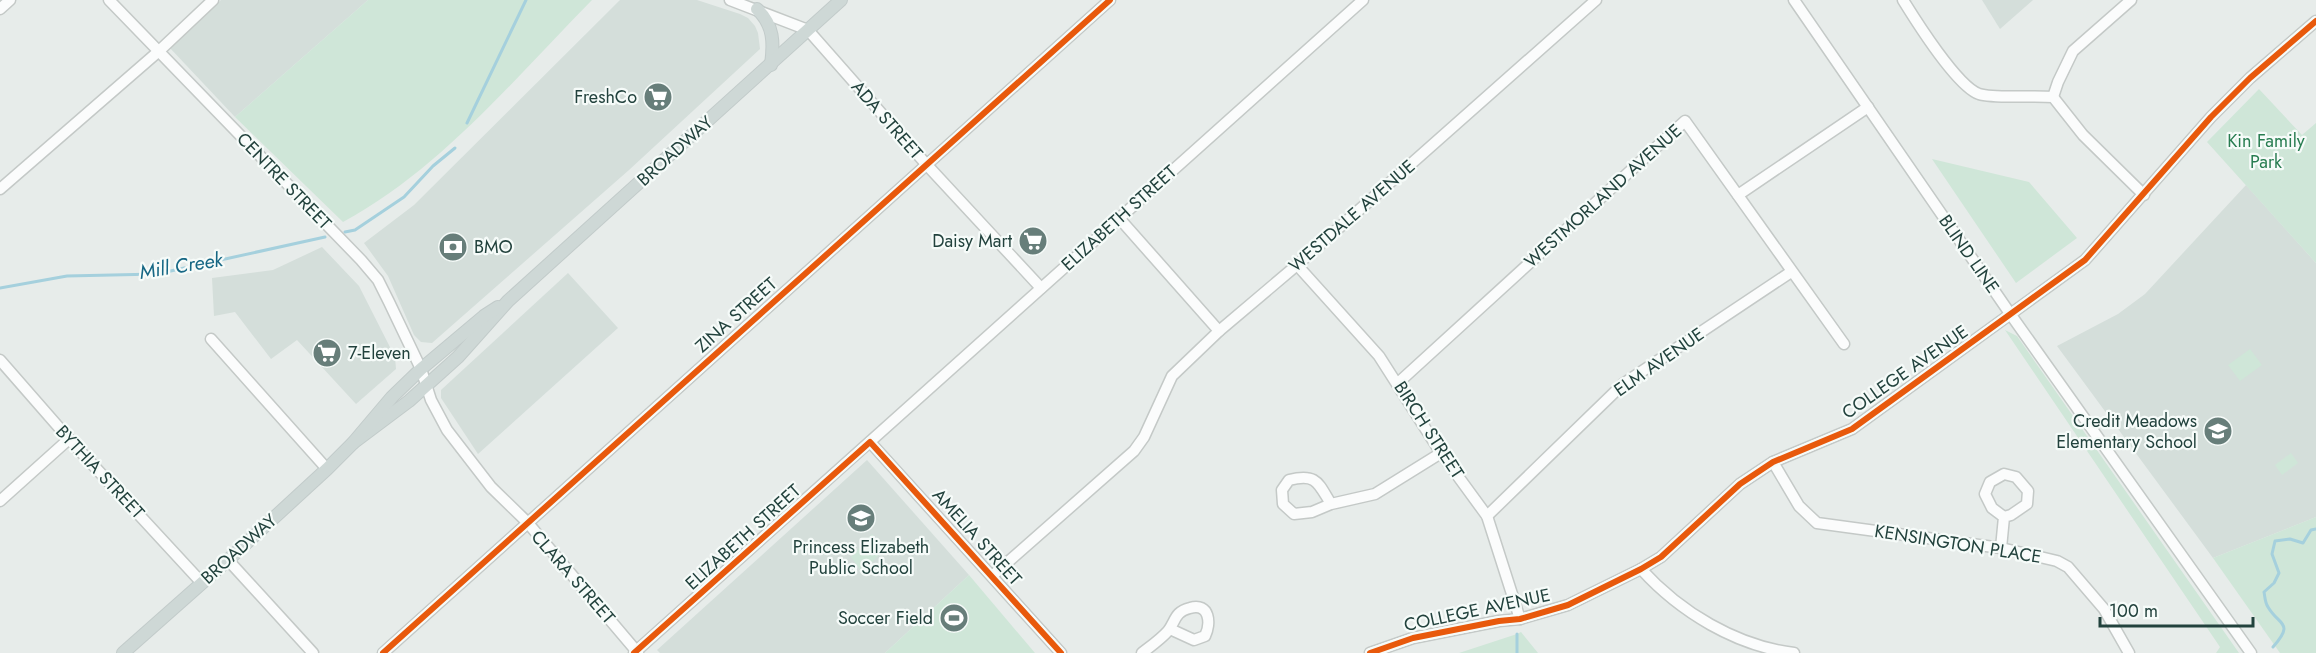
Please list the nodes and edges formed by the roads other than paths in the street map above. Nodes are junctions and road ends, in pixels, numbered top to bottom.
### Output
1 (10, 0) edge
2 (109, 0) edge
3 (213, 0) edge
4 (730, 0) edge
5 (841, 0) edge
6 (1110, 0) edge
7 (1363, 0) edge
8 (1596, 0) edge
9 (1794, 0) edge
10 (1903, 0) edge
11 (2131, 0) edge
12 (0, 9) edge
13 (757, 9) junction
14 (2316, 21) edge
15 (808, 30) junction
16 (159, 51) junction
17 (771, 65) junction
18 (2053, 98) junction
19 (1868, 107) junction
20 (926, 164) junction
21 (0, 189) edge
22 (1738, 195) junction
23 (2144, 195) junction
24 (1119, 218) junction
25 (1297, 265) junction
26 (1791, 272) junction
27 (1041, 288) junction
28 (508, 301) junction
29 (2011, 315) junction
30 (1219, 331) junction
31 (212, 339) dead end
32 (1844, 344) dead end
33 (0, 360) edge
34 (421, 369) junction
35 (1398, 383) junction
36 (427, 385) junction
37 (69, 440) junction
38 (870, 442) junction
39 (353, 443) junction
40 (1441, 453) junction
41 (1773, 462) junction
42 (327, 469) junction
43 (0, 501) edge
44 (1331, 504) junction
45 (1487, 516) junction
46 (2004, 517) dead end
47 (526, 522) junction
48 (2001, 548) junction
49 (228, 561) junction
50 (1641, 569) junction
51 (992, 576) junction
52 (202, 583) junction
53 (1520, 619) junction
54 (1170, 629) dead end
55 (636, 652) edge
56 (123, 653) edge
57 (313, 653) edge
58 (383, 653) edge
59 (1061, 653) edge
60 (1142, 653) edge
61 (1371, 653) edge
62 (1794, 653) edge
63 (2129, 653) edge
64 (2251, 653) edge

1 - 12 street
2 - 16 street, CENTRE STREET
3 - 16 street
4 - 13 street
5 - 15 main road, BROADWAY
6 - 20 street, ZINA STREET
7 - 24 street, ELIZABETH STREET
8 - 25 street, WESTDALE AVENUE
9 - 19 street, BLIND LINE
10 - 18 street
11 - 18 street
13 - 15 street
13 - 17 main road
14 - 23 street, COLLEGE AVENUE
15 - 17 main road, BROADWAY
15 - 20 street, ADA STREET
16 - 21 street
16 - 34 street, CENTRE STREET
17 - 28 main road, BROADWAY
18 - 23 street
19 - 22 street
19 - 29 street, BLIND LINE
20 - 27 street, ADA STREET
20 - 47 street, ZINA STREET
22 - 26 street, WESTMORLAND AVENUE
22 - 35 street, WESTMORLAND AVENUE
23 - 29 street, COLLEGE AVENUE
24 - 27 street, ELIZABETH STREET
24 - 30 street
25 - 30 street, WESTDALE AVENUE
25 - 35 street, BIRCH STREET
26 - 32 street, WESTMORLAND AVENUE
26 - 45 street, ELM AVENUE
27 - 38 street, ELIZABETH STREET
28 - 34 main road, BROADWAY
28 - 36 main road, BROADWAY
29 - 41 street, COLLEGE AVENUE
29 - 64 street, BLIND LINE
30 - 51 street, WESTDALE AVENUE
31 - 42 street
33 - 37 street, BYTHIA STREET
34 - 36 street, CENTRE STREET
34 - 39 main road, BROADWAY
35 - 40 street, BIRCH STREET
36 - 39 main road, BROADWAY
36 - 47 street, CLARA STREET
37 - 43 street
37 - 52 street, BYTHIA STREET
38 - 51 street, AMELIA STREET
38 - 55 street, ELIZABETH STREET
39 - 42 main road, BROADWAY
40 - 44 street
40 - 45 street, BIRCH STREET
41 - 48 street, KENSINGTON PLACE
41 - 50 street, COLLEGE AVENUE
42 - 49 main road, BROADWAY
44 - 44 street
45 - 53 street, BIRCH STREET
46 - 48 street
47 - 55 street, CLARA STREET
47 - 58 street, ZINA STREET
48 - 63 street, KENSINGTON PLACE
49 - 52 main road, BROADWAY
49 - 57 street
50 - 53 street, COLLEGE AVENUE
50 - 62 street
51 - 59 street, AMELIA STREET
52 - 56 main road, BROADWAY
53 - 61 street, COLLEGE AVENUE
54 - 60 street

